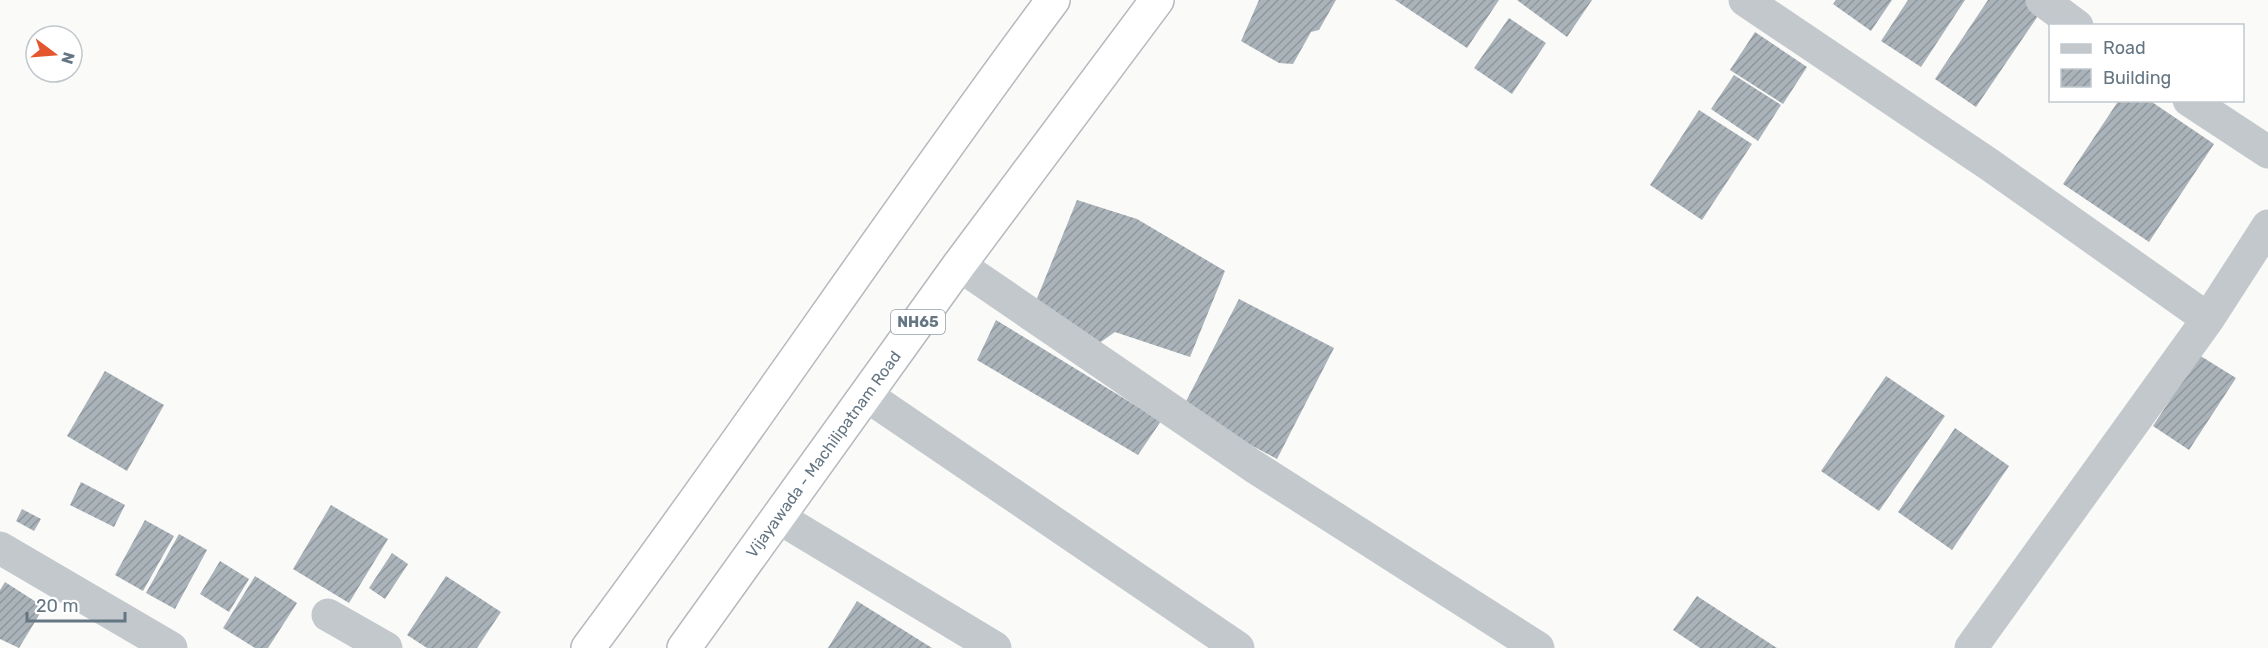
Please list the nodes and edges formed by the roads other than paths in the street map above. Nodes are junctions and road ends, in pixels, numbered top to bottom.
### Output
1 (1053, 0) edge
2 (1157, 0) edge
3 (1745, 0) edge
4 (2042, 0) edge
5 (2074, 24) edge
6 (2192, 102) edge
7 (2268, 152) edge
8 (2268, 226) edge
9 (959, 265) junction
10 (2208, 319) junction
11 (866, 395) junction
12 (778, 517) junction
13 (0, 548) edge
14 (328, 615) dead end
15 (171, 648) edge
16 (386, 648) edge
17 (588, 648) edge
18 (684, 648) edge
19 (995, 648) edge
20 (1238, 648) edge
21 (1538, 648) edge
22 (1971, 648) edge

1 - 17 highway
2 - 9 highway, Vijayawada - Machilipatnam Road / NH65
3 - 10 street
4 - 5 street
6 - 7 street
8 - 10 street
9 - 11 highway, Vijayawada - Machilipatnam Road / NH65
9 - 21 street
10 - 22 street
11 - 12 highway, Vijayawada - Machilipatnam Road / NH65
11 - 20 street
12 - 18 highway, Vijayawada - Machilipatnam Road / NH65
12 - 19 street
13 - 15 street
14 - 16 street

